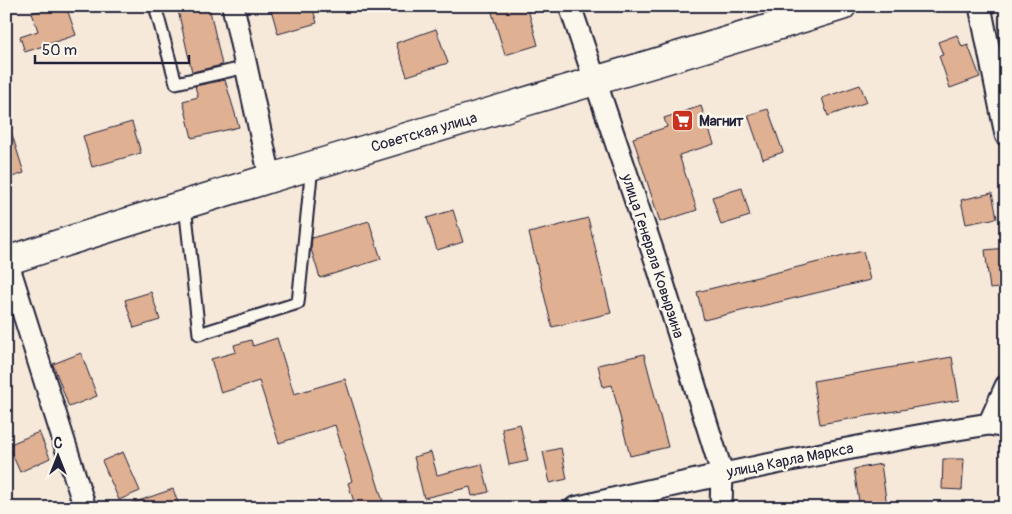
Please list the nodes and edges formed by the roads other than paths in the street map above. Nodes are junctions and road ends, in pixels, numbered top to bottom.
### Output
1 (155, 6) edge
2 (233, 6) edge
3 (570, 6) edge
4 (842, 6) edge
5 (980, 6) edge
6 (246, 68) junction
7 (595, 83) junction
8 (1006, 135) edge
9 (312, 164) junction
10 (270, 177) junction
11 (185, 205) junction
12 (7, 261) edge
13 (1006, 386) edge
14 (998, 425) edge
15 (722, 473) junction
16 (85, 508) edge
17 (576, 508) edge
18 (721, 508) edge

1 - 6 lane
2 - 6 street
3 - 7 street, улица Генерала Ковырзина
4 - 7 street, Советская улица
5 - 8 street
6 - 10 street
7 - 9 street, Советская улица
7 - 15 street, улица Генерала Ковырзина
9 - 10 street, Советская улица
9 - 11 lane
10 - 11 street, Советская улица
11 - 12 street, Советская улица
12 - 16 street
13 - 14 street
14 - 15 street, улица Карла Маркса
15 - 17 street, улица Карла Маркса
15 - 18 street, улица Генерала Ковырзина

